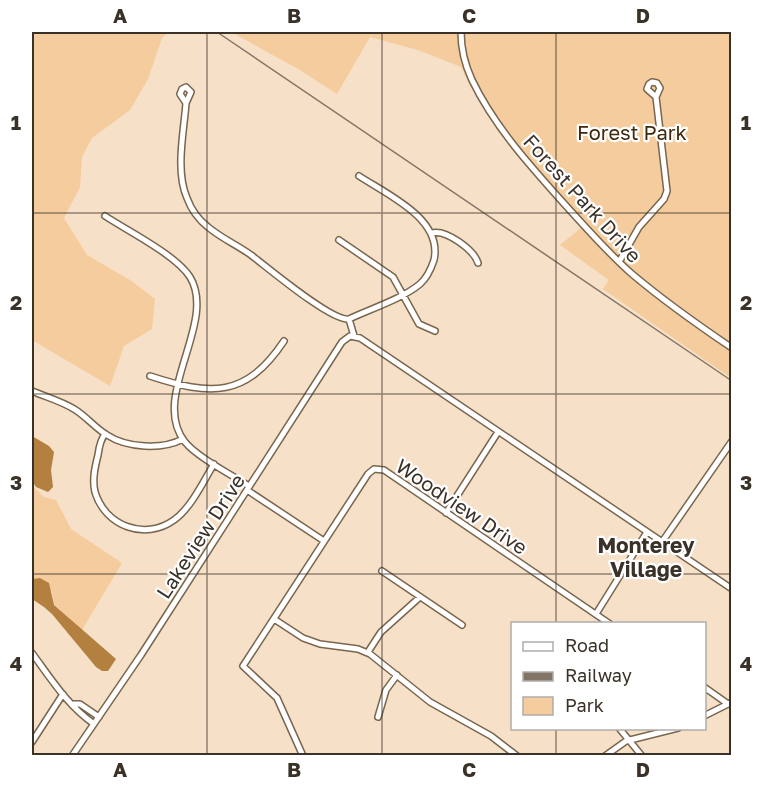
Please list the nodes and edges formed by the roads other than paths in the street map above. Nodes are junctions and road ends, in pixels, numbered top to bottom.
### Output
1 (461, 32) edge
2 (656, 97) dead end
3 (186, 103) dead end
4 (359, 176) dead end
5 (105, 216) dead end
6 (432, 233) junction
7 (339, 240) dead end
8 (619, 262) junction
9 (478, 264) dead end
10 (403, 294) junction
11 (349, 319) junction
12 (435, 331) dead end
13 (354, 336) junction
14 (284, 340) dead end
15 (732, 348) edge
16 (150, 375) dead end
17 (178, 385) junction
18 (32, 391) edge
19 (498, 432) junction
20 (105, 434) junction
21 (183, 440) junction
22 (732, 441) edge
23 (214, 464) junction
24 (248, 488) junction
25 (446, 513) junction
26 (647, 532) junction
27 (324, 542) junction
28 (662, 543) junction
29 (382, 571) dead end
30 (732, 589) edge
31 (420, 597) junction
32 (596, 614) junction
33 (274, 619) junction
34 (607, 622) edge
35 (462, 625) dead end
36 (368, 652) junction
37 (32, 653) edge
38 (397, 675) junction
39 (706, 688) edge
40 (63, 694) junction
41 (730, 703) edge
42 (74, 704) junction
43 (706, 715) edge
44 (99, 717) junction
45 (378, 717) dead end
46 (94, 724) junction
47 (620, 730) edge
48 (673, 730) edge
49 (628, 740) junction
50 (32, 741) edge
51 (72, 756) edge
52 (303, 756) edge
53 (517, 756) edge
54 (605, 756) edge
55 (642, 756) edge

1 - 8 street, Forest Park Drive
2 - 8 street
3 - 11 street
4 - 6 street
5 - 17 street
6 - 9 street
6 - 10 street
7 - 10 street
8 - 15 street, Forest Park Drive
10 - 11 street
10 - 12 street
11 - 13 street
13 - 19 street
13 - 24 street, Lakeview Drive
14 - 17 street
16 - 17 street
17 - 21 street
18 - 20 street
19 - 25 street
19 - 26 street
20 - 21 street
20 - 23 street
21 - 23 street
22 - 28 street
23 - 24 street
24 - 27 street
24 - 44 street, Lakeview Drive
25 - 27 street, Woodview Drive
25 - 32 street, Woodview Drive
26 - 28 street
26 - 32 street
27 - 33 street, Woodview Drive
28 - 30 street
29 - 31 street
31 - 35 street
31 - 36 street
32 - 34 street, Woodview Drive
33 - 36 street
33 - 52 street, Woodview Drive
36 - 38 street
37 - 40 street
38 - 45 street
38 - 53 street
39 - 41 street
40 - 42 street
40 - 50 street
41 - 43 street
42 - 44 street
42 - 46 street
44 - 46 street, Lakeview Drive
46 - 51 street, Lakeview Drive
47 - 49 street
48 - 49 street
49 - 54 street
49 - 55 street

